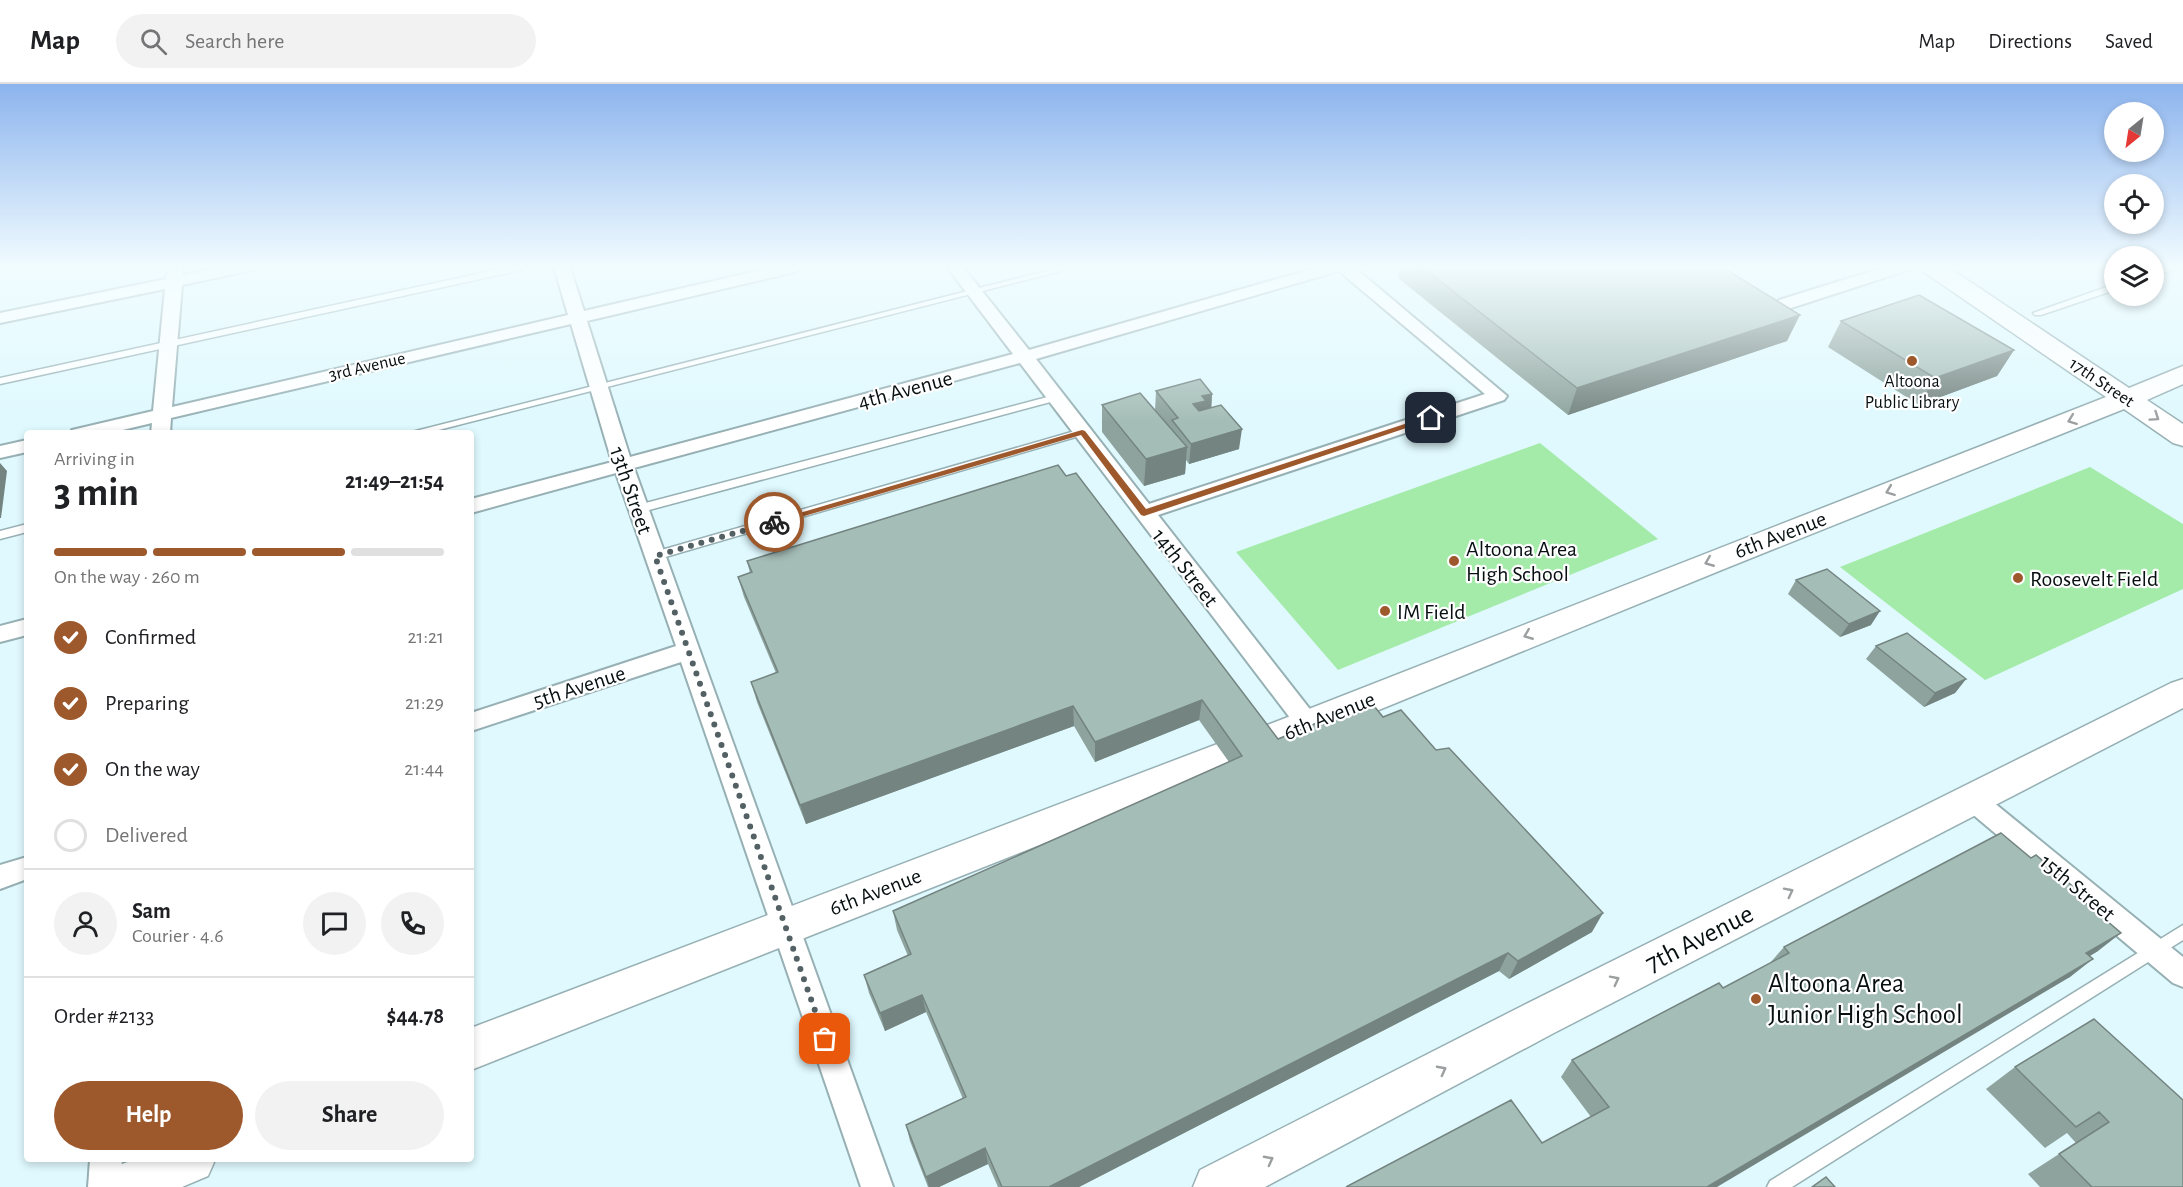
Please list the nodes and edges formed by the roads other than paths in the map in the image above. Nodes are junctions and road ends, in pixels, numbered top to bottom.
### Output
1 (171, 318) edge
2 (283, 318) edge
3 (576, 318) edge
4 (578, 318) edge
5 (868, 318) edge
6 (994, 318) edge
7 (1158, 318) edge
8 (1405, 318) edge
9 (2016, 318) edge
10 (2045, 318) edge
11 (169, 343) junction
12 (1024, 357) junction
13 (2183, 374) edge
14 (0, 381) edge
15 (599, 386) junction
16 (2138, 393) junction
17 (1055, 398) junction
18 (2183, 410) edge
19 (162, 414) junction
20 (96, 430) edge
21 (160, 430) edge
22 (425, 430) edge
23 (1082, 432) junction
24 (2183, 437) edge
25 (24, 447) edge
26 (0, 452) edge
27 (623, 465) junction
28 (474, 505) edge
29 (638, 509) junction
30 (1144, 513) junction
31 (24, 529) edge
32 (0, 535) edge
33 (655, 556) junction
34 (24, 628) edge
35 (0, 634) edge
36 (688, 651) junction
37 (2183, 692) edge
38 (474, 721) edge
39 (1308, 724) junction
40 (1973, 800) junction
41 (24, 869) edge
42 (0, 877) edge
43 (784, 926) junction
44 (2183, 932) edge
45 (2154, 950) junction
46 (2183, 974) edge
47 (474, 1048) edge
48 (106, 1162) edge
49 (187, 1162) edge
50 (104, 1187) edge
51 (123, 1187) edge
52 (877, 1187) edge
53 (1217, 1187) edge
54 (1776, 1187) edge

1 - 11 street
2 - 11 lane
3 - 19 street, 3rd Avenue
4 - 15 street, 13th Street
5 - 15 lane
6 - 12 street, 14th Street
7 - 12 street, 4th Avenue
8 - 30 street
9 - 16 main road, 17th Street
10 - 16 main road, 17th Street
11 - 14 lane
11 - 19 street
12 - 17 street, 14th Street
12 - 27 street, 4th Avenue
13 - 16 main road, 6th Avenue
15 - 22 lane
15 - 27 street, 13th Street
16 - 18 main road, 17th Street
16 -> 24 main road, 17th Street
16 -> 39 main road, 6th Avenue
17 - 23 street, 14th Street
17 - 29 lane
19 - 20 street, 3rd Avenue
19 - 21 street
23 - 30 street, 14th Street
23 - 33 lane
25 - 26 street
27 - 28 street, 4th Avenue
27 - 29 street, 13th Street
29 - 33 street, 13th Street
30 - 39 street, 14th Street
31 - 32 lane
33 - 36 street, 13th Street
34 - 35 street
36 - 38 street, 5th Avenue
36 - 43 street, 13th Street
37 - 40 main road, 7th Avenue
39 - 43 main road, 6th Avenue
40 - 45 street, 15th Street
53 -> 40 main road, 7th Avenue
41 - 42 street
43 - 47 main road, 6th Avenue
43 - 52 street, 13th Street
44 - 45 lane
45 - 46 street, 15th Street
45 - 54 lane
48 - 50 street
49 - 51 main road

